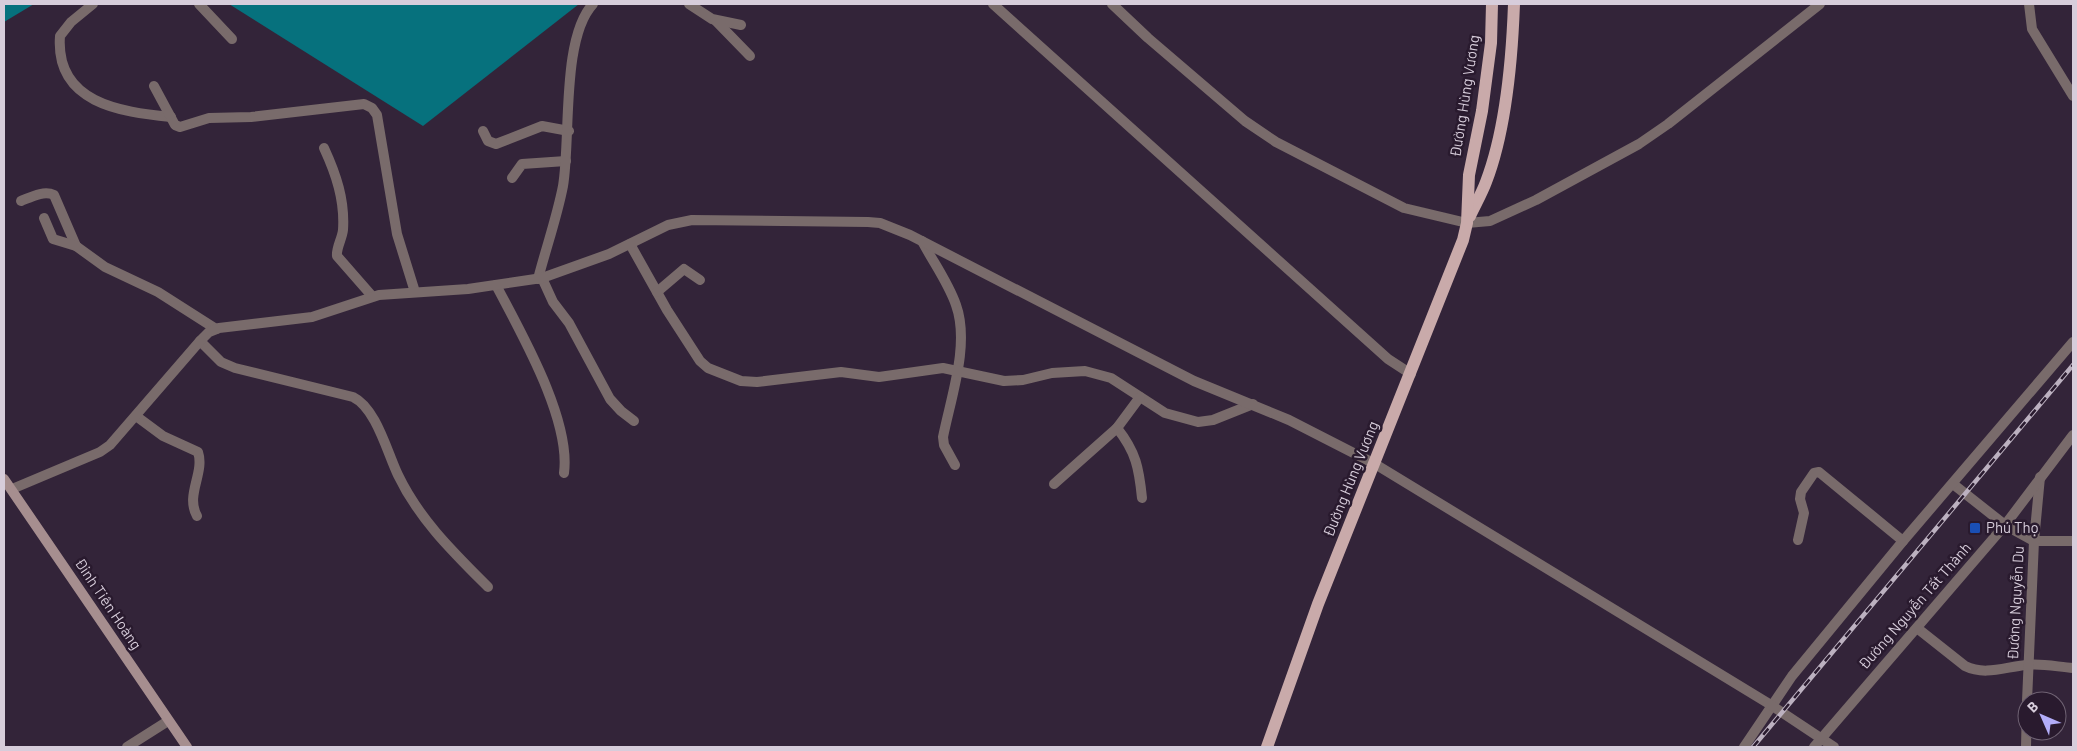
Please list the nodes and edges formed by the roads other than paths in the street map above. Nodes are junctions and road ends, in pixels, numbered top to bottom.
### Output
1 (93, 4) edge
2 (199, 4) edge
3 (593, 4) edge
4 (690, 4) edge
5 (993, 4) edge
6 (1112, 4) edge
7 (1492, 4) edge
8 (1514, 4) edge
9 (1820, 4) edge
10 (2029, 4) edge
11 (716, 20) junction
12 (741, 25) dead end
13 (232, 38) dead end
14 (750, 56) dead end
15 (154, 86) dead end
16 (2073, 96) edge
17 (170, 117) junction
18 (484, 131) dead end
19 (569, 131) junction
20 (324, 148) dead end
21 (566, 161) junction
22 (512, 178) dead end
23 (21, 201) dead end
24 (44, 218) dead end
25 (1467, 223) junction
26 (922, 241) junction
27 (630, 244) junction
28 (76, 246) junction
29 (540, 279) junction
30 (700, 280) dead end
31 (496, 285) junction
32 (415, 292) junction
33 (657, 292) junction
34 (372, 296) junction
35 (216, 329) junction
36 (200, 341) junction
37 (2073, 342) edge
38 (957, 370) junction
39 (1411, 374) junction
40 (1140, 397) junction
41 (1253, 404) junction
42 (136, 416) junction
43 (634, 421) dead end
44 (1117, 428) junction
45 (2073, 435) edge
46 (1375, 464) junction
47 (955, 466) dead end
48 (564, 473) dead end
49 (2040, 477) junction
50 (4, 479) edge
51 (1054, 484) dead end
52 (1952, 484) junction
53 (12, 488) junction
54 (1142, 498) dead end
55 (197, 516) dead end
56 (2005, 525) junction
57 (1798, 540) dead end
58 (1903, 541) junction
59 (2034, 541) junction
60 (2073, 541) edge
61 (488, 587) dead end
62 (1916, 628) junction
63 (2028, 664) junction
64 (2073, 668) edge
65 (2027, 691) edge
66 (1771, 705) junction
67 (168, 720) junction
68 (1821, 737) junction
69 (127, 747) edge
70 (186, 747) edge
71 (1266, 747) edge
72 (1744, 747) edge
73 (1814, 747) edge
74 (1834, 747) edge

1 - 17 street
2 - 13 street
3 - 19 street
4 - 11 street
5 - 39 street
6 - 25 street
7 - 25 main road, Đường Hùng Vương
8 - 25 main road, Đường Hùng Vương
9 - 25 street
10 - 16 street
11 - 12 street
11 - 14 street
15 - 17 street
17 - 32 street
18 - 19 street
19 - 21 street
20 - 34 street
21 - 22 street
21 - 29 street
23 - 28 street
24 - 28 street
25 - 39 main road, Đường Hùng Vương
26 - 27 street
26 - 38 street
26 - 41 street
27 - 29 street
27 - 33 street
28 - 35 street
29 - 31 street
29 - 43 street
30 - 33 street
31 - 32 street
31 - 48 street
32 - 34 street
33 - 38 street
34 - 35 street
35 - 36 street
36 - 42 street
36 - 61 street
37 - 52 street
38 - 40 street
38 - 47 street
39 - 46 main road, Đường Hùng Vương
40 - 41 street
40 - 44 street
41 - 46 street
42 - 53 street
42 - 55 street
44 - 51 street
44 - 54 street
45 - 49 street, Đường Nguyễn Tất Thành
46 - 66 street
46 - 71 main road, Đường Hùng Vương
49 - 56 street, Đường Nguyễn Tất Thành
49 - 59 street, Đường Nguyễn Du
50 - 53 main road, Đinh Tiên Hoàng
52 - 56 street
52 - 58 street
53 - 67 main road, Đinh Tiên Hoàng
56 - 59 street
56 - 62 street, Đường Nguyễn Tất Thành
57 - 58 street
58 - 66 street
59 - 60 street
59 - 63 street, Đường Nguyễn Du
62 - 63 street
62 - 68 street, Đường Nguyễn Tất Thành
63 - 64 street
63 - 65 street, Đường Nguyễn Du
66 - 68 street
66 - 72 street
67 - 69 street
67 - 70 main road, Đinh Tiên Hoàng
68 - 73 street, Đường Nguyễn Tất Thành
68 - 74 street

